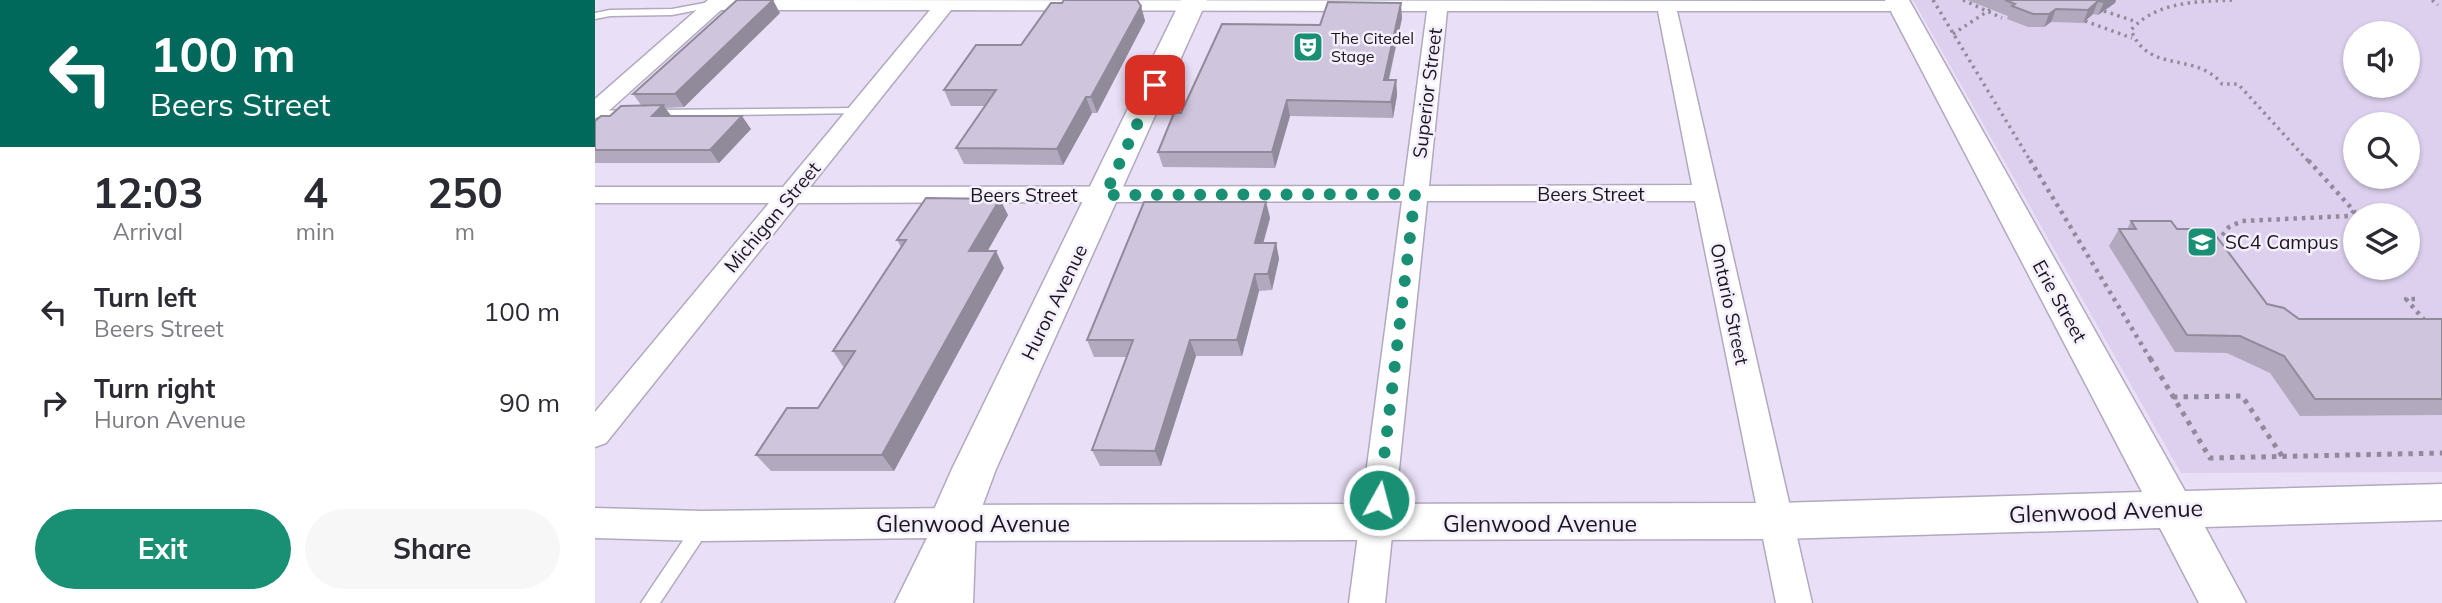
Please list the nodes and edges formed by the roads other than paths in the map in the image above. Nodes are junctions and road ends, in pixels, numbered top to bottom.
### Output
1 (718, 2) edge
2 (947, 2) edge
3 (1898, 2) edge
4 (1193, 3) edge
5 (1437, 3) edge
6 (1666, 4) junction
7 (595, 16) edge
8 (859, 111) junction
9 (595, 112) edge
10 (1706, 193) junction
11 (1415, 194) junction
12 (595, 195) edge
13 (791, 195) junction
14 (1105, 195) junction
15 (595, 434) edge
16 (2442, 502) edge
17 (2173, 509) junction
18 (1776, 522) junction
19 (595, 523) edge
20 (952, 523) junction
21 (1377, 524) junction
22 (702, 526) junction
23 (650, 603) edge
24 (913, 603) edge
25 (948, 603) edge
26 (1367, 603) edge
27 (1794, 603) edge
28 (2223, 603) edge

1 - 2 street
1 - 7 lane
1 - 9 street
2 - 4 street
2 - 8 street, Michigan Street
3 - 6 street
3 - 17 street, Erie Street
4 - 5 street
4 - 14 main road, Huron Avenue
5 - 6 street
5 - 11 street, Superior Street
6 - 10 street, Ontario Street
8 - 9 lane
8 - 13 street, Michigan Street
10 - 11 street, Beers Street
10 - 18 street, Ontario Street
11 - 14 street, Beers Street
11 - 21 street, Superior Street
12 - 13 street, Beers Street
13 - 14 street, Beers Street
13 - 15 street, Michigan Street
14 - 20 main road, Huron Avenue
16 - 17 street, Glenwood Avenue
17 - 18 street, Glenwood Avenue
17 - 28 street, Erie Street
18 - 21 street, Glenwood Avenue
18 - 27 street, Ontario Street
19 - 22 street, Glenwood Avenue
20 - 21 street, Glenwood Avenue
20 - 22 street, Glenwood Avenue
20 - 24 street, Huron Avenue
20 - 25 main road
21 - 26 street, Superior Street
22 - 23 lane

